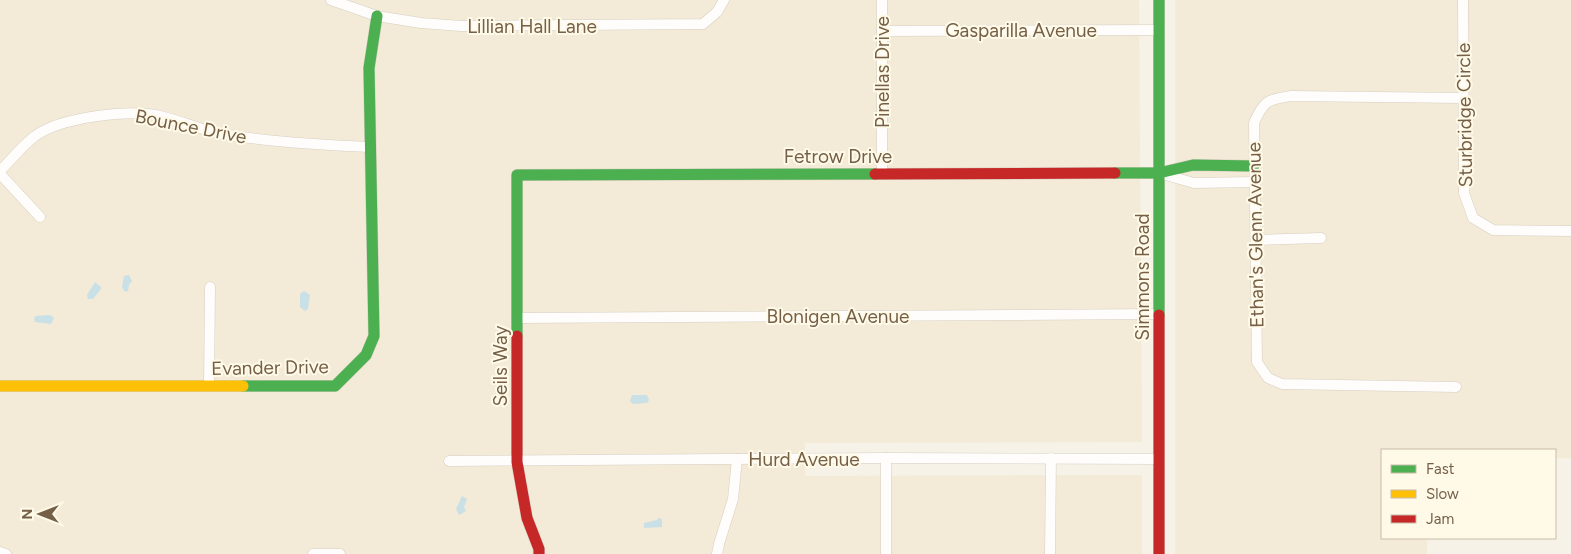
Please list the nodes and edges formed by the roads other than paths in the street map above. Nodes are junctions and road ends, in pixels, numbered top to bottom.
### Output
1 (331, 0) edge
2 (724, 0) edge
3 (882, 0) edge
4 (1159, 0) edge
5 (1463, 0) edge
6 (377, 16) junction
7 (1159, 30) junction
8 (882, 31) junction
9 (1463, 98) junction
10 (370, 147) junction
11 (1254, 166) junction
12 (0, 172) edge
13 (1159, 173) junction
14 (517, 174) joint
15 (882, 174) junction
16 (1255, 182) junction
17 (40, 217) dead end
18 (1571, 231) edge
19 (1321, 238) dead end
20 (1256, 240) junction
21 (210, 287) dead end
22 (1159, 314) junction
23 (517, 318) junction
24 (0, 386) edge
25 (209, 386) junction
26 (1456, 387) dead end
27 (886, 458) junction
28 (1050, 458) junction
29 (737, 459) junction
30 (1159, 459) junction
31 (449, 461) dead end
32 (517, 462) junction
33 (0, 552) edge
34 (6, 554) edge
35 (313, 554) edge
36 (340, 554) edge
37 (539, 554) edge
38 (718, 554) edge
39 (886, 554) edge
40 (1050, 554) edge
41 (1159, 554) edge

1 - 6 street, Lillian Hall Lane
2 - 6 street, Lillian Hall Lane
3 - 8 street, Pinellas Drive
4 - 7 street, Simmons Road
5 - 9 street, Sturbridge Circle
6 - 10 street, Evander Drive
7 - 8 street, Gasparilla Avenue
7 - 13 street, Simmons Road
8 - 15 street, Pinellas Drive
9 - 11 street, Ethan's Glenn Avenue
9 - 18 street, Sturbridge Circle
10 - 12 street, Bounce Drive
10 - 25 street, Evander Drive
11 - 13 street, Fetrow Drive
11 - 16 street, Ethan's Glenn Avenue
12 - 17 street
13 - 15 street, Fetrow Drive
13 - 16 street
13 - 22 street, Simmons Road
14 - 15 street, Fetrow Drive
14 - 23 street, Seils Way
16 - 20 street, Ethan's Glenn Avenue
19 - 20 street
20 - 26 street, Ethan's Glenn Avenue
21 - 25 street
22 - 23 street, Blonigen Avenue
22 - 30 street, Simmons Road
23 - 32 street, Seils Way
24 - 25 street, Evander Drive
27 - 28 street, Hurd Avenue
27 - 29 street, Hurd Avenue
27 - 39 street
28 - 30 street, Hurd Avenue
28 - 40 street
29 - 32 street, Hurd Avenue
29 - 38 street
30 - 41 street, Simmons Road
31 - 32 street, Hurd Avenue
32 - 37 street, Seils Way
33 - 34 street
35 - 36 street

